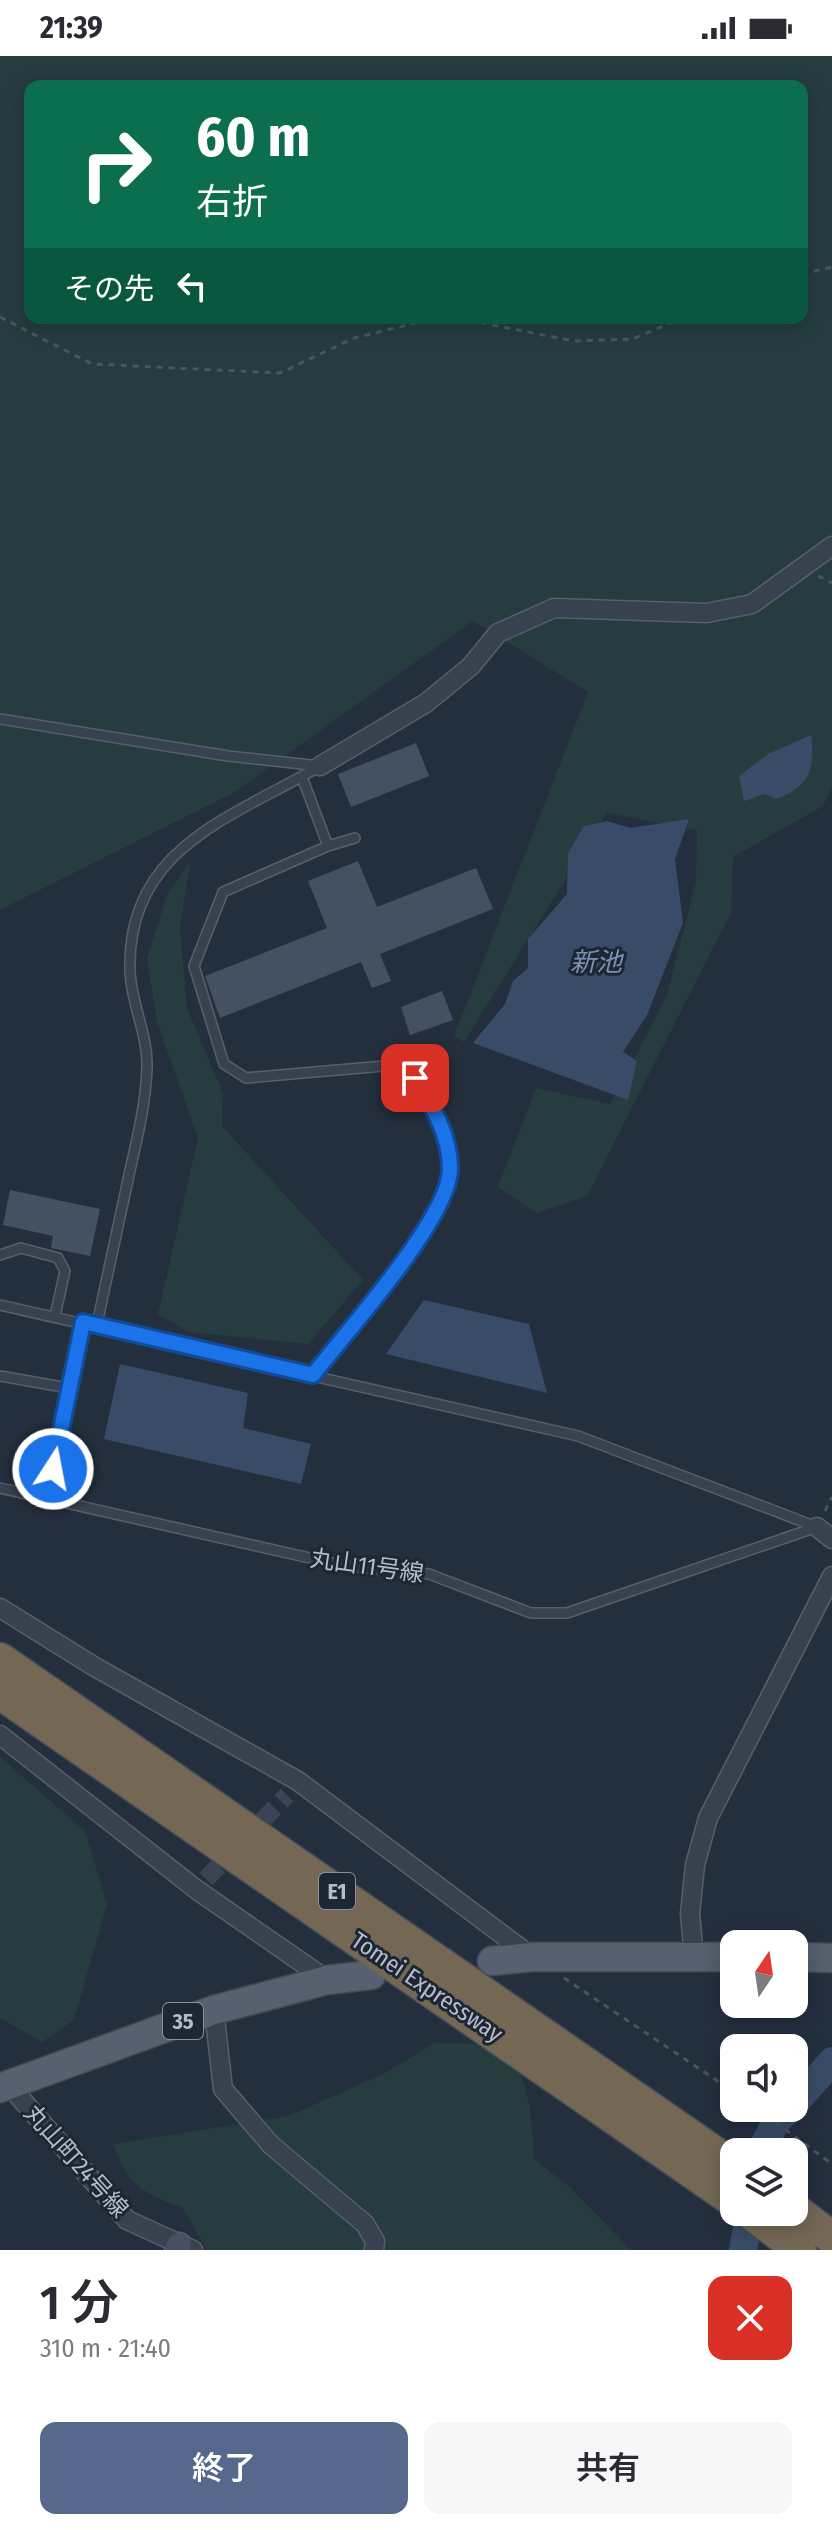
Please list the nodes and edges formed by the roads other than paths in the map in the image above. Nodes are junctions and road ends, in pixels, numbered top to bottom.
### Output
1 (832, 546) edge
2 (0, 719) edge
3 (320, 766) junction
4 (302, 777) junction
5 (355, 838) dead end
6 (328, 846) junction
7 (0, 1255) edge
8 (0, 1305) edge
9 (55, 1316) junction
10 (83, 1322) junction
11 (97, 1324) junction
12 (313, 1375) junction
13 (0, 1376) edge
14 (68, 1388) junction
15 (53, 1469) dead end
16 (0, 1488) edge
17 (817, 1527) junction
18 (832, 1539) edge
19 (832, 1576) edge
20 (0, 1608) edge
21 (0, 1659) edge
22 (0, 1693) edge
23 (0, 1735) edge
24 (532, 1957) junction
25 (694, 1957) junction
26 (720, 1957) edge
27 (808, 1957) edge
28 (832, 1958) edge
29 (492, 1961) dead end
30 (371, 1975) dead end
31 (327, 1980) junction
32 (214, 2010) junction
33 (4, 2086) edge
34 (665, 2133) junction
35 (720, 2159) edge
36 (720, 2187) edge
37 (808, 2220) edge
38 (768, 2226) edge
39 (832, 2238) edge
40 (183, 2248) edge
41 (374, 2250) edge
42 (800, 2250) edge

1 - 3 street
2 - 3 lane
3 - 4 lane
4 - 6 lane
4 - 11 lane
5 - 6 lane
6 - 12 lane
7 - 9 lane
8 - 9 lane
9 - 10 lane
10 - 11 lane
10 - 14 lane
11 - 12 lane
12 - 17 lane
13 - 14 lane
14 - 15 lane
16 - 17 lane, 丸山11号線
17 - 18 street
19 - 25 street
20 - 24 street
21 - 34 highway, Tomei Expressway / E1
22 - 34 highway, Tomei Expressway / E1
23 - 31 street
24 - 25 main road
24 - 29 main road
25 - 26 main road
27 - 28 main road
30 - 31 main road, 35
31 - 32 main road, 35
32 - 33 main road, 35
32 - 41 street
33 - 40 street, 丸山町24号線
34 - 35 highway, Tomei Expressway / E1
34 - 36 highway, Tomei Expressway / E1
37 - 39 highway
38 - 42 highway

